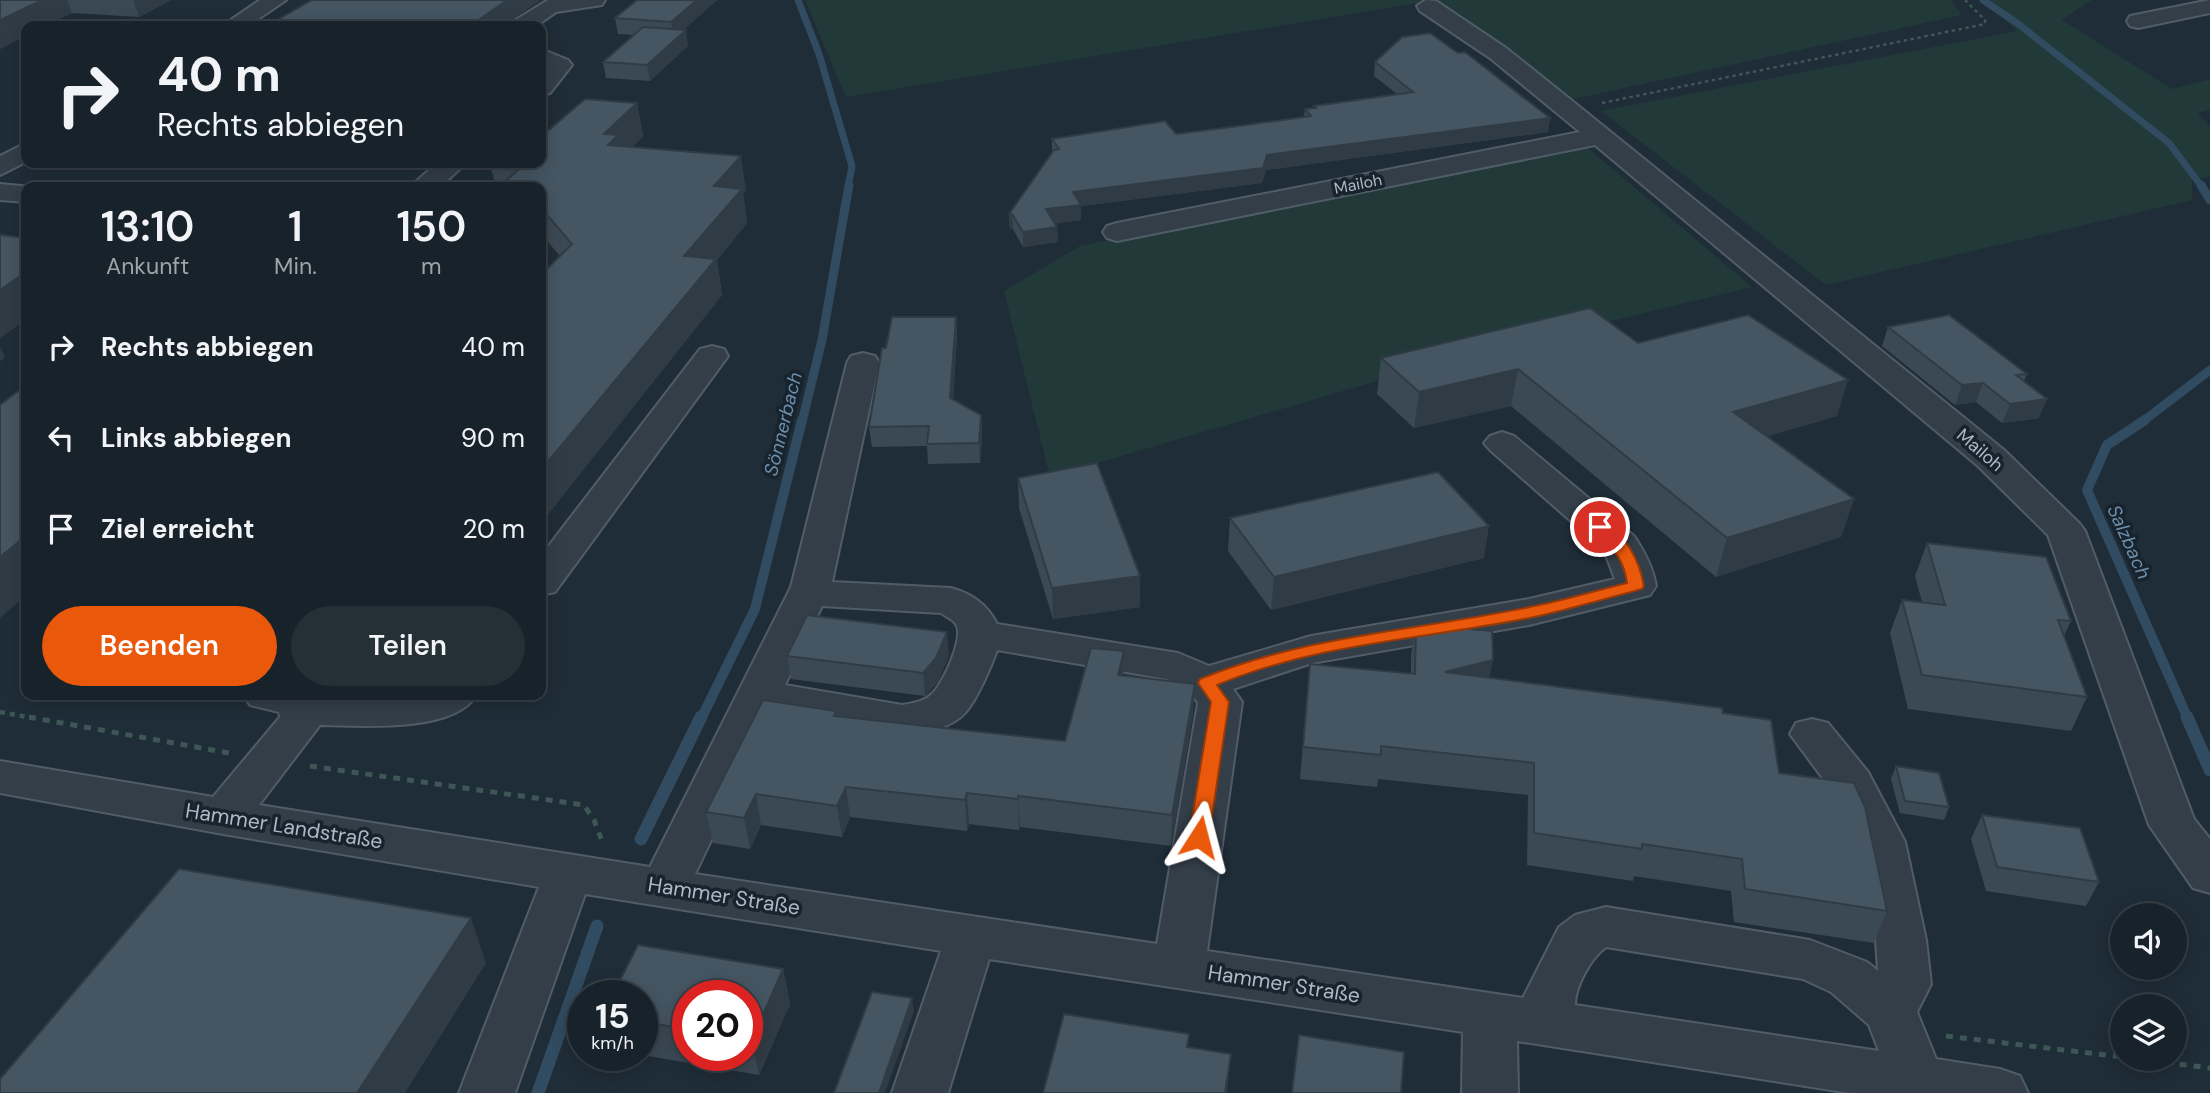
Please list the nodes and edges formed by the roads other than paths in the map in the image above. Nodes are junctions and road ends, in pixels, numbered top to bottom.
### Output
1 (275, 0) edge
2 (594, 0) edge
3 (1428, 6) dead end
4 (2199, 9) edge
5 (2210, 19) edge
6 (241, 21) edge
7 (529, 21) edge
8 (2138, 21) dead end
9 (1600, 136) junction
10 (21, 154) edge
11 (0, 167) edge
12 (447, 168) edge
13 (430, 182) edge
14 (0, 192) edge
15 (21, 194) edge
16 (1117, 232) dead end
17 (712, 356) dead end
18 (863, 363) dead end
19 (1502, 443) dead end
20 (546, 576) edge
21 (807, 593) junction
22 (978, 634) junction
23 (1206, 683) junction
24 (757, 695) junction
25 (448, 700) edge
26 (283, 703) edge
27 (1812, 734) dead end
28 (0, 777) edge
29 (223, 817) junction
30 (588, 861) junction
31 (2210, 876) edge
32 (665, 887) junction
33 (972, 934) junction
34 (1179, 967) junction
35 (1490, 1016) junction
36 (1895, 1022) junction
37 (1549, 1025) junction
38 (1921, 1087) edge
39 (487, 1093) edge
40 (920, 1093) edge
41 (1490, 1093) edge
42 (2000, 1093) edge

1 - 6 street
2 - 7 street
3 - 9 street, Mailoh
4 - 5 street
4 - 8 street
9 - 16 street, Mailoh
9 - 31 street, Mailoh
10 - 11 street
12 - 13 street
14 - 15 street
17 - 20 street
18 - 21 street
19 - 23 street
21 - 22 street
21 - 24 street
22 - 23 street
22 - 24 street
23 - 34 street
24 - 32 street
25 - 26 street
26 - 29 street
27 - 36 street
28 - 29 street, Hammer Landstraße
29 - 30 street, Hammer Landstraße
30 - 32 street, Hammer Straße
30 - 39 street
32 - 33 street, Hammer Straße
33 - 34 street, Hammer Straße
33 - 40 street
34 - 35 street, Hammer Straße
35 - 37 street, Hammer Straße
35 - 41 street
36 - 37 street
36 - 38 street
37 - 38 street, Hammer Straße
38 - 42 street, Hammer Straße

